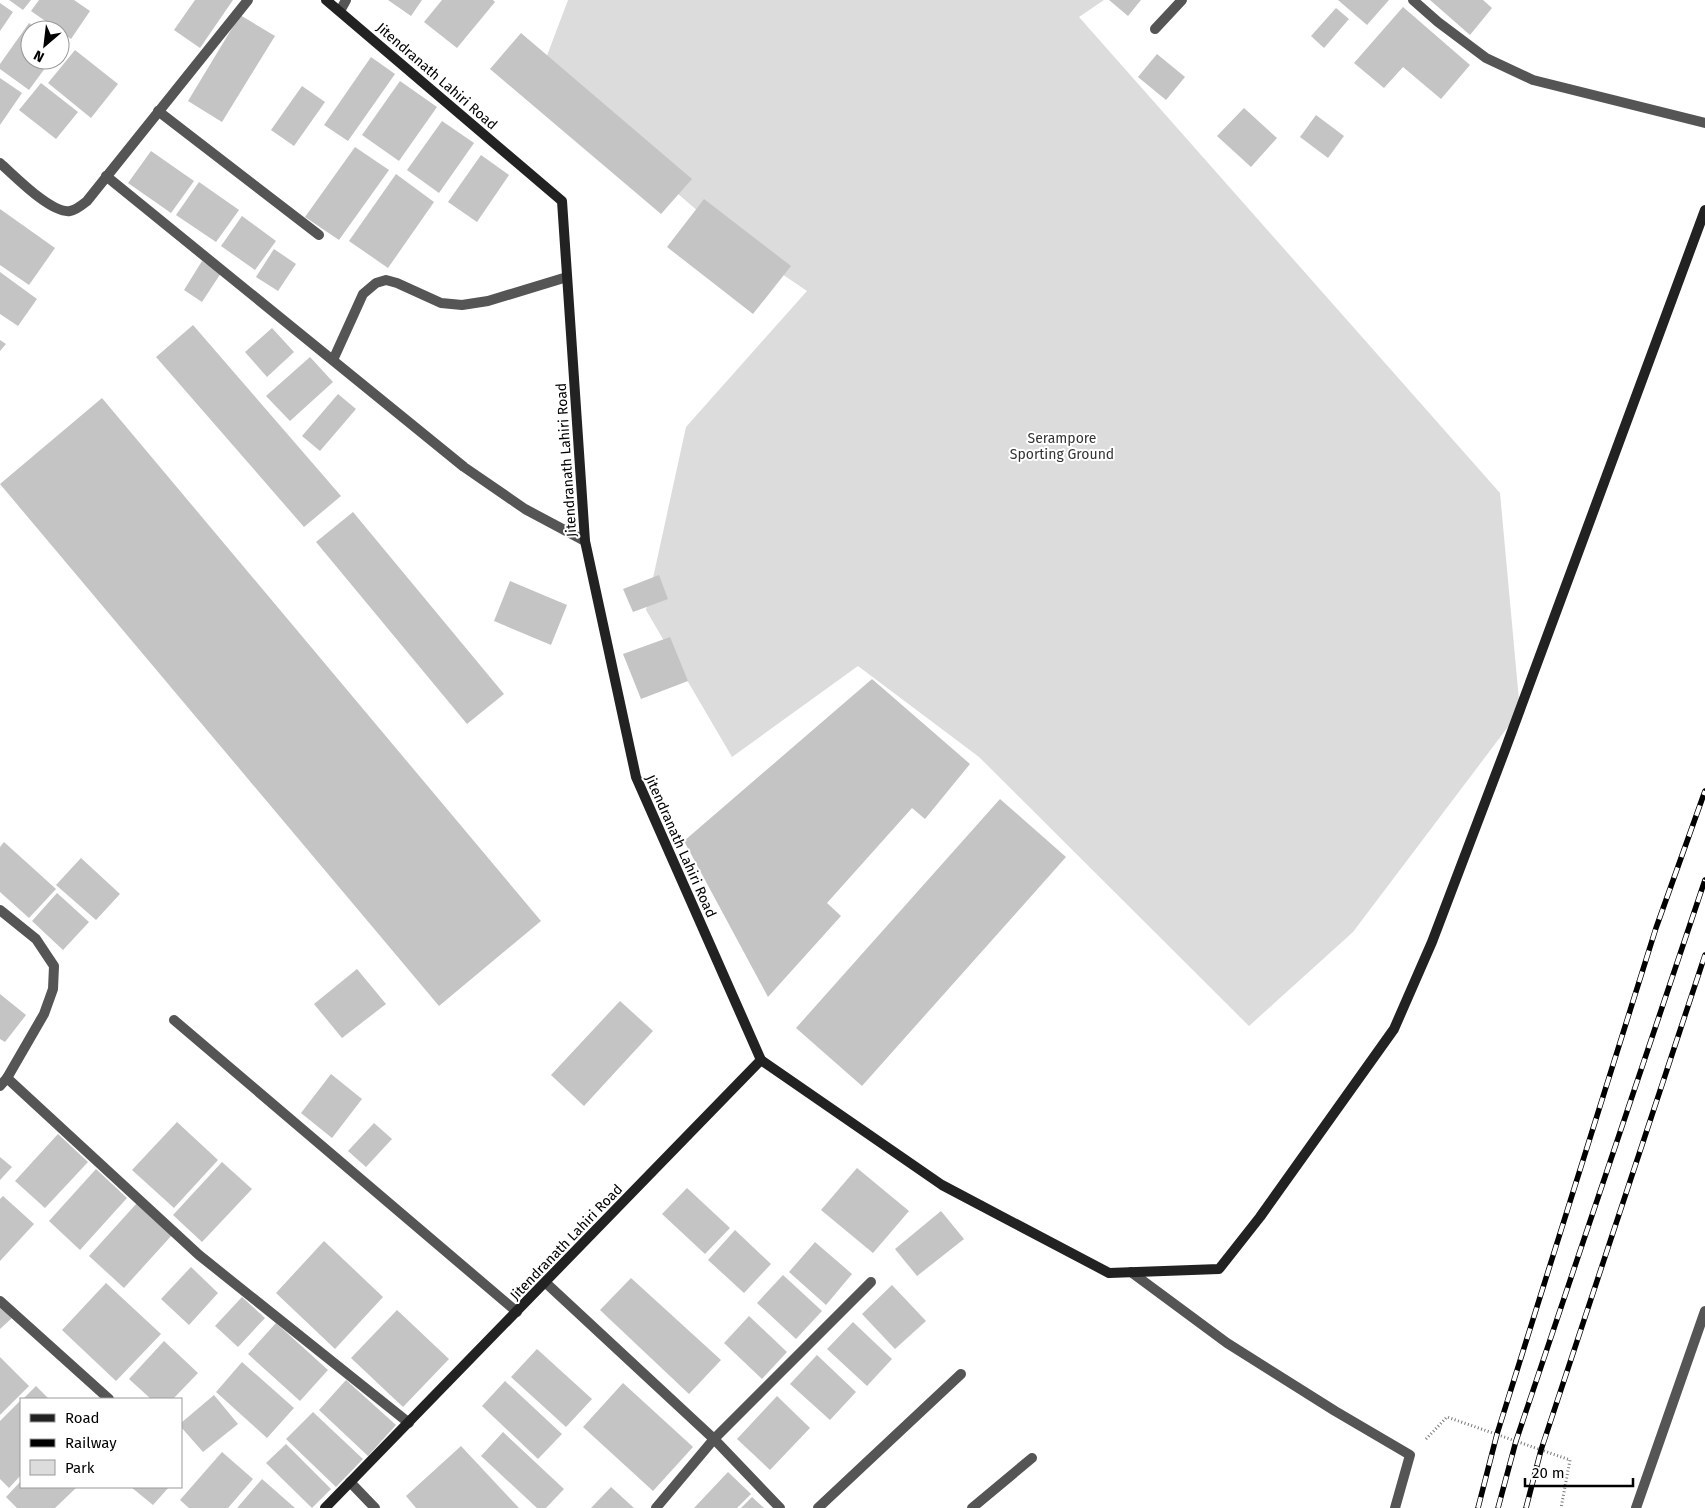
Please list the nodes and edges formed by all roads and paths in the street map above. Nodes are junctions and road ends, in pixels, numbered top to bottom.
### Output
1 (248, 0) edge
2 (326, 0) edge
3 (346, 0) edge
4 (1182, 0) edge
5 (1413, 0) edge
6 (340, 11) junction
7 (1155, 30) dead end
8 (158, 111) junction
9 (1705, 123) edge
10 (0, 162) edge
11 (106, 176) junction
12 (1705, 210) edge
13 (319, 235) dead end
14 (567, 277) junction
15 (333, 360) junction
16 (585, 541) junction
17 (0, 910) edge
18 (174, 1020) dead end
19 (761, 1060) junction
20 (7, 1078) junction
21 (0, 1086) edge
22 (1131, 1272) junction
23 (871, 1282) dead end
24 (546, 1283) junction
25 (0, 1301) edge
26 (1705, 1311) edge
27 (517, 1312) junction
28 (961, 1374) dead end
29 (108, 1398) edge
30 (409, 1423) junction
31 (714, 1440) junction
32 (1410, 1455) junction
33 (1032, 1458) dead end
34 (350, 1482) junction
35 (325, 1508) edge
36 (375, 1508) edge
37 (656, 1508) edge
38 (780, 1508) edge
39 (818, 1508) edge
40 (972, 1508) edge
41 (1395, 1508) edge
42 (1562, 1508) edge
43 (1636, 1508) edge

1 - 8 street
2 - 6 street, Jitendranath Lahiri Road
3 - 6 street
4 - 7 street
5 - 9 street
6 - 14 street, Jitendranath Lahiri Road
8 - 11 street
8 - 13 street
10 - 11 street
11 - 15 street
12 - 22 street
14 - 15 street
14 - 16 street, Jitendranath Lahiri Road
15 - 16 street
16 - 19 street, Jitendranath Lahiri Road
17 - 20 street
18 - 27 street
19 - 22 street
19 - 24 street, Jitendranath Lahiri Road
20 - 21 street
20 - 30 street
22 - 32 street
23 - 31 street
24 - 27 street, Jitendranath Lahiri Road
24 - 31 street
25 - 29 street
26 - 43 street
27 - 30 street, Jitendranath Lahiri Road
28 - 39 street
30 - 34 street, Jitendranath Lahiri Road
31 - 37 street
31 - 38 street
32 - 41 street
32 - 42 path
33 - 40 street
34 - 35 street, Jitendranath Lahiri Road
34 - 36 street

